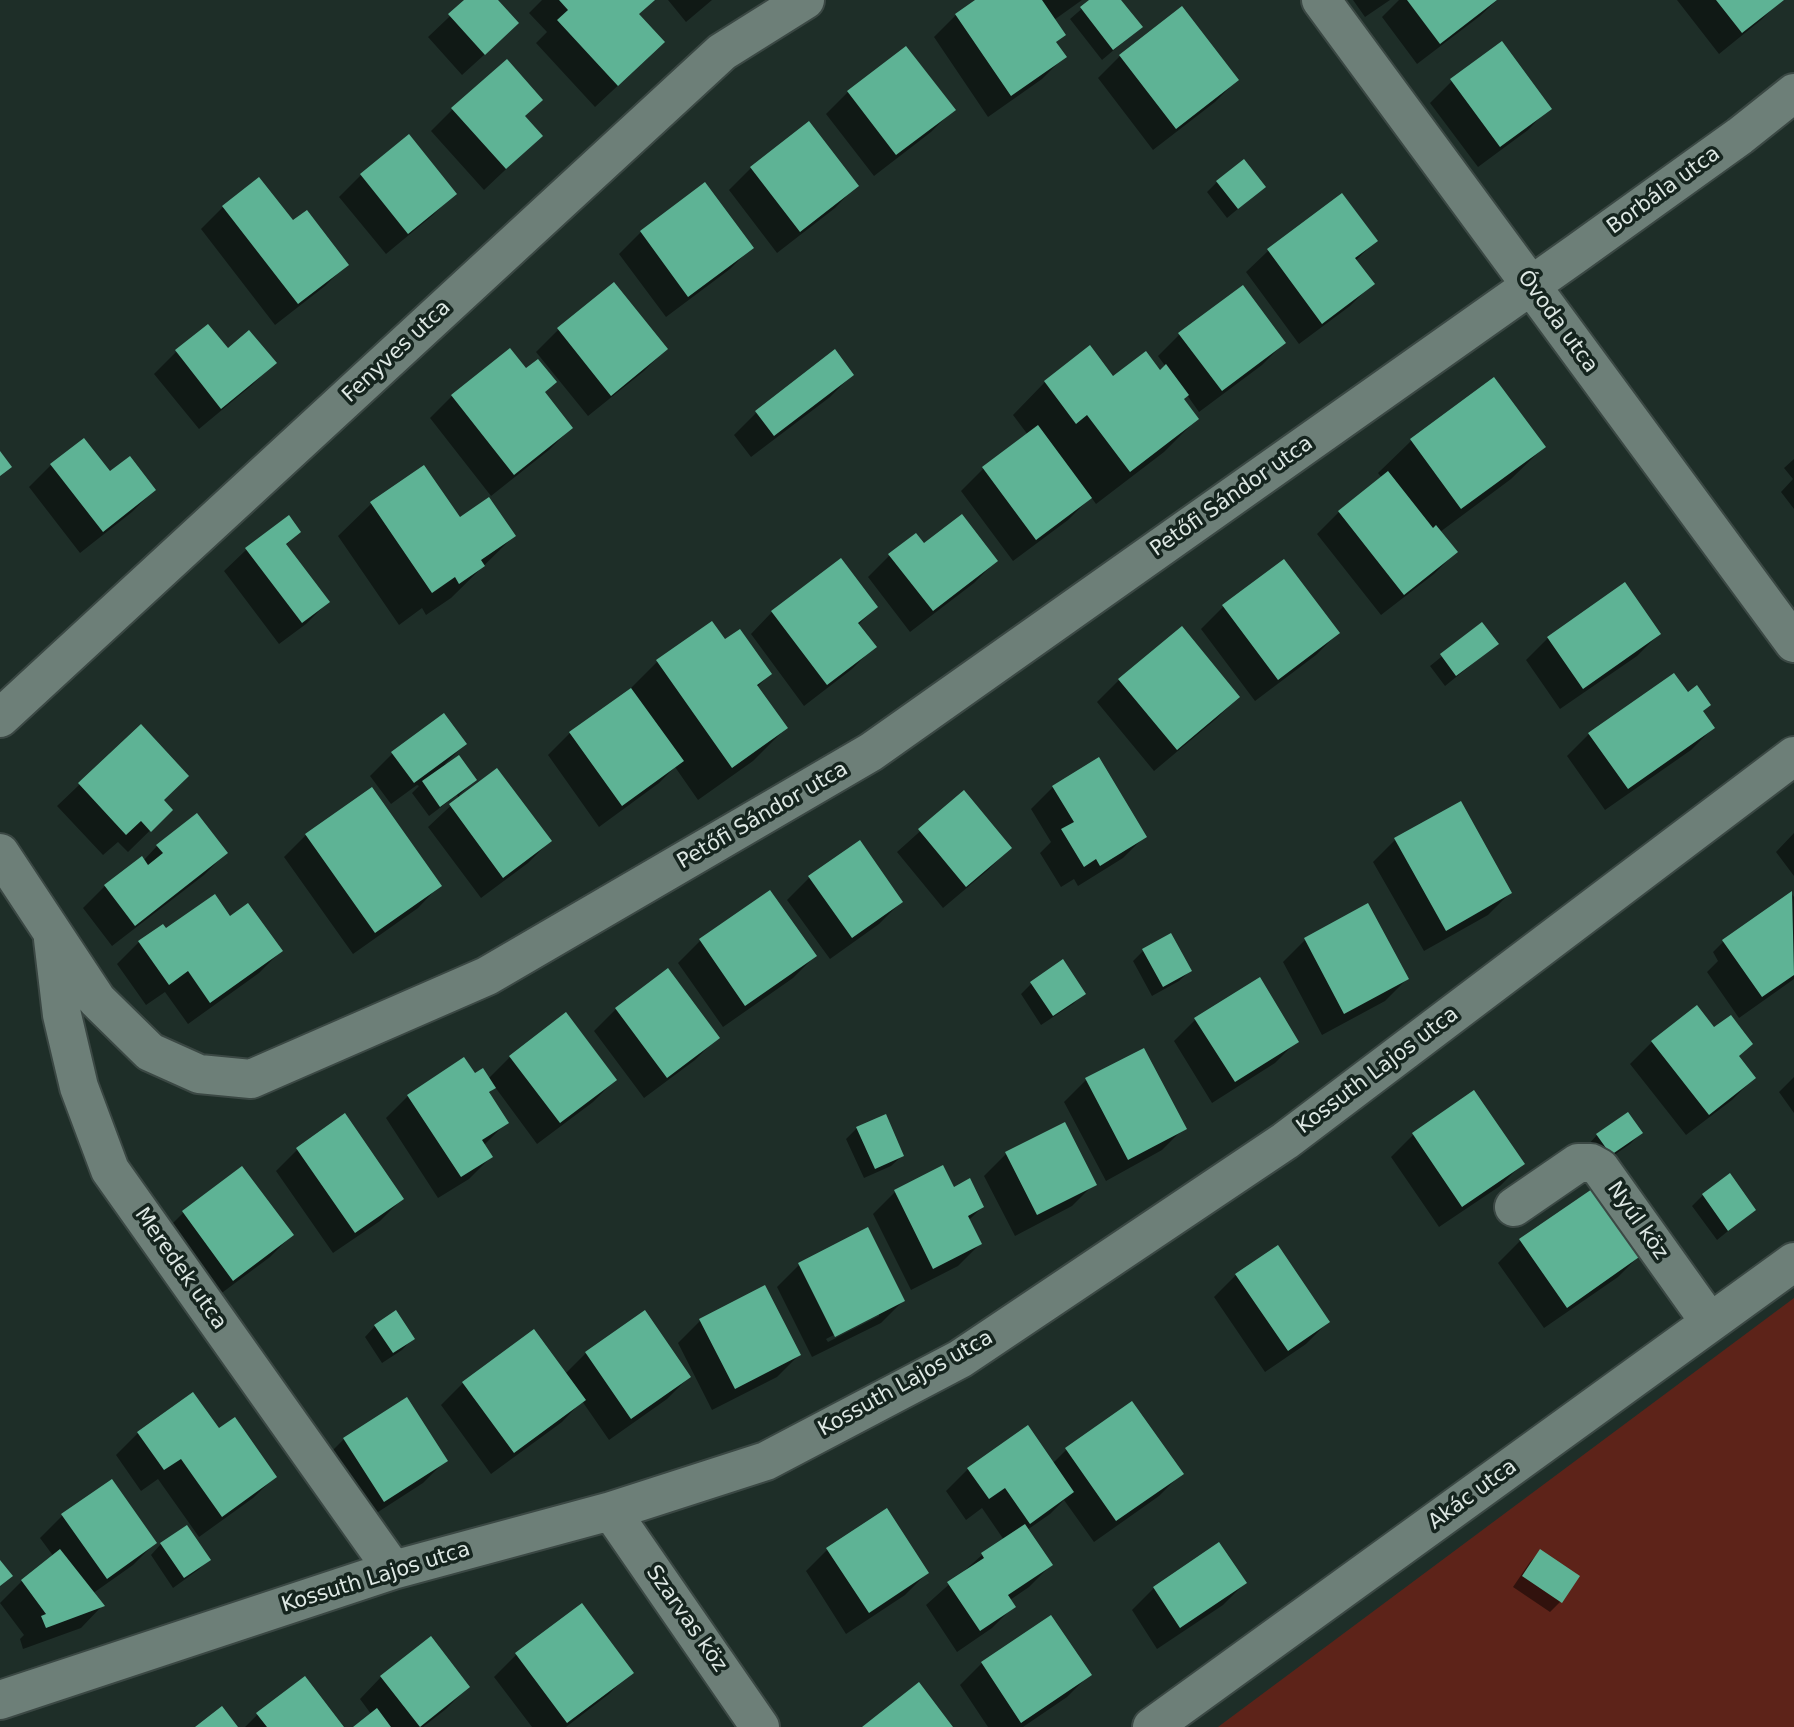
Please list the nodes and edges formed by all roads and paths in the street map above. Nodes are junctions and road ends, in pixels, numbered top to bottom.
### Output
1 (805, 0) edge
2 (1321, 0) edge
3 (1794, 93) edge
4 (1531, 286) junction
5 (1794, 643) edge
6 (0, 718) edge
7 (1794, 756) edge
8 (0, 853) edge
9 (52, 931) junction
10 (1514, 1207) dead end
11 (1794, 1262) edge
12 (1709, 1321) junction
13 (611, 1511) junction
14 (393, 1570) junction
15 (0, 1700) edge
16 (760, 1727) edge
17 (1152, 1727) edge

1 - 6 street, Fenyves utca
2 - 4 street, Óvoda utca
3 - 4 street, Borbála utca
4 - 5 street, Óvoda utca
4 - 9 street, Petőfi Sándor utca
7 - 13 street, Kossuth Lajos utca
8 - 9 street, Petőfi Sándor utca
9 - 14 street, Meredek utca
10 - 12 street, Nyúl köz
11 - 12 street, Akác utca
12 - 17 street, Akác utca
13 - 14 street, Kossuth Lajos utca
13 - 16 street, Szarvas köz
14 - 15 street, Kossuth Lajos utca

